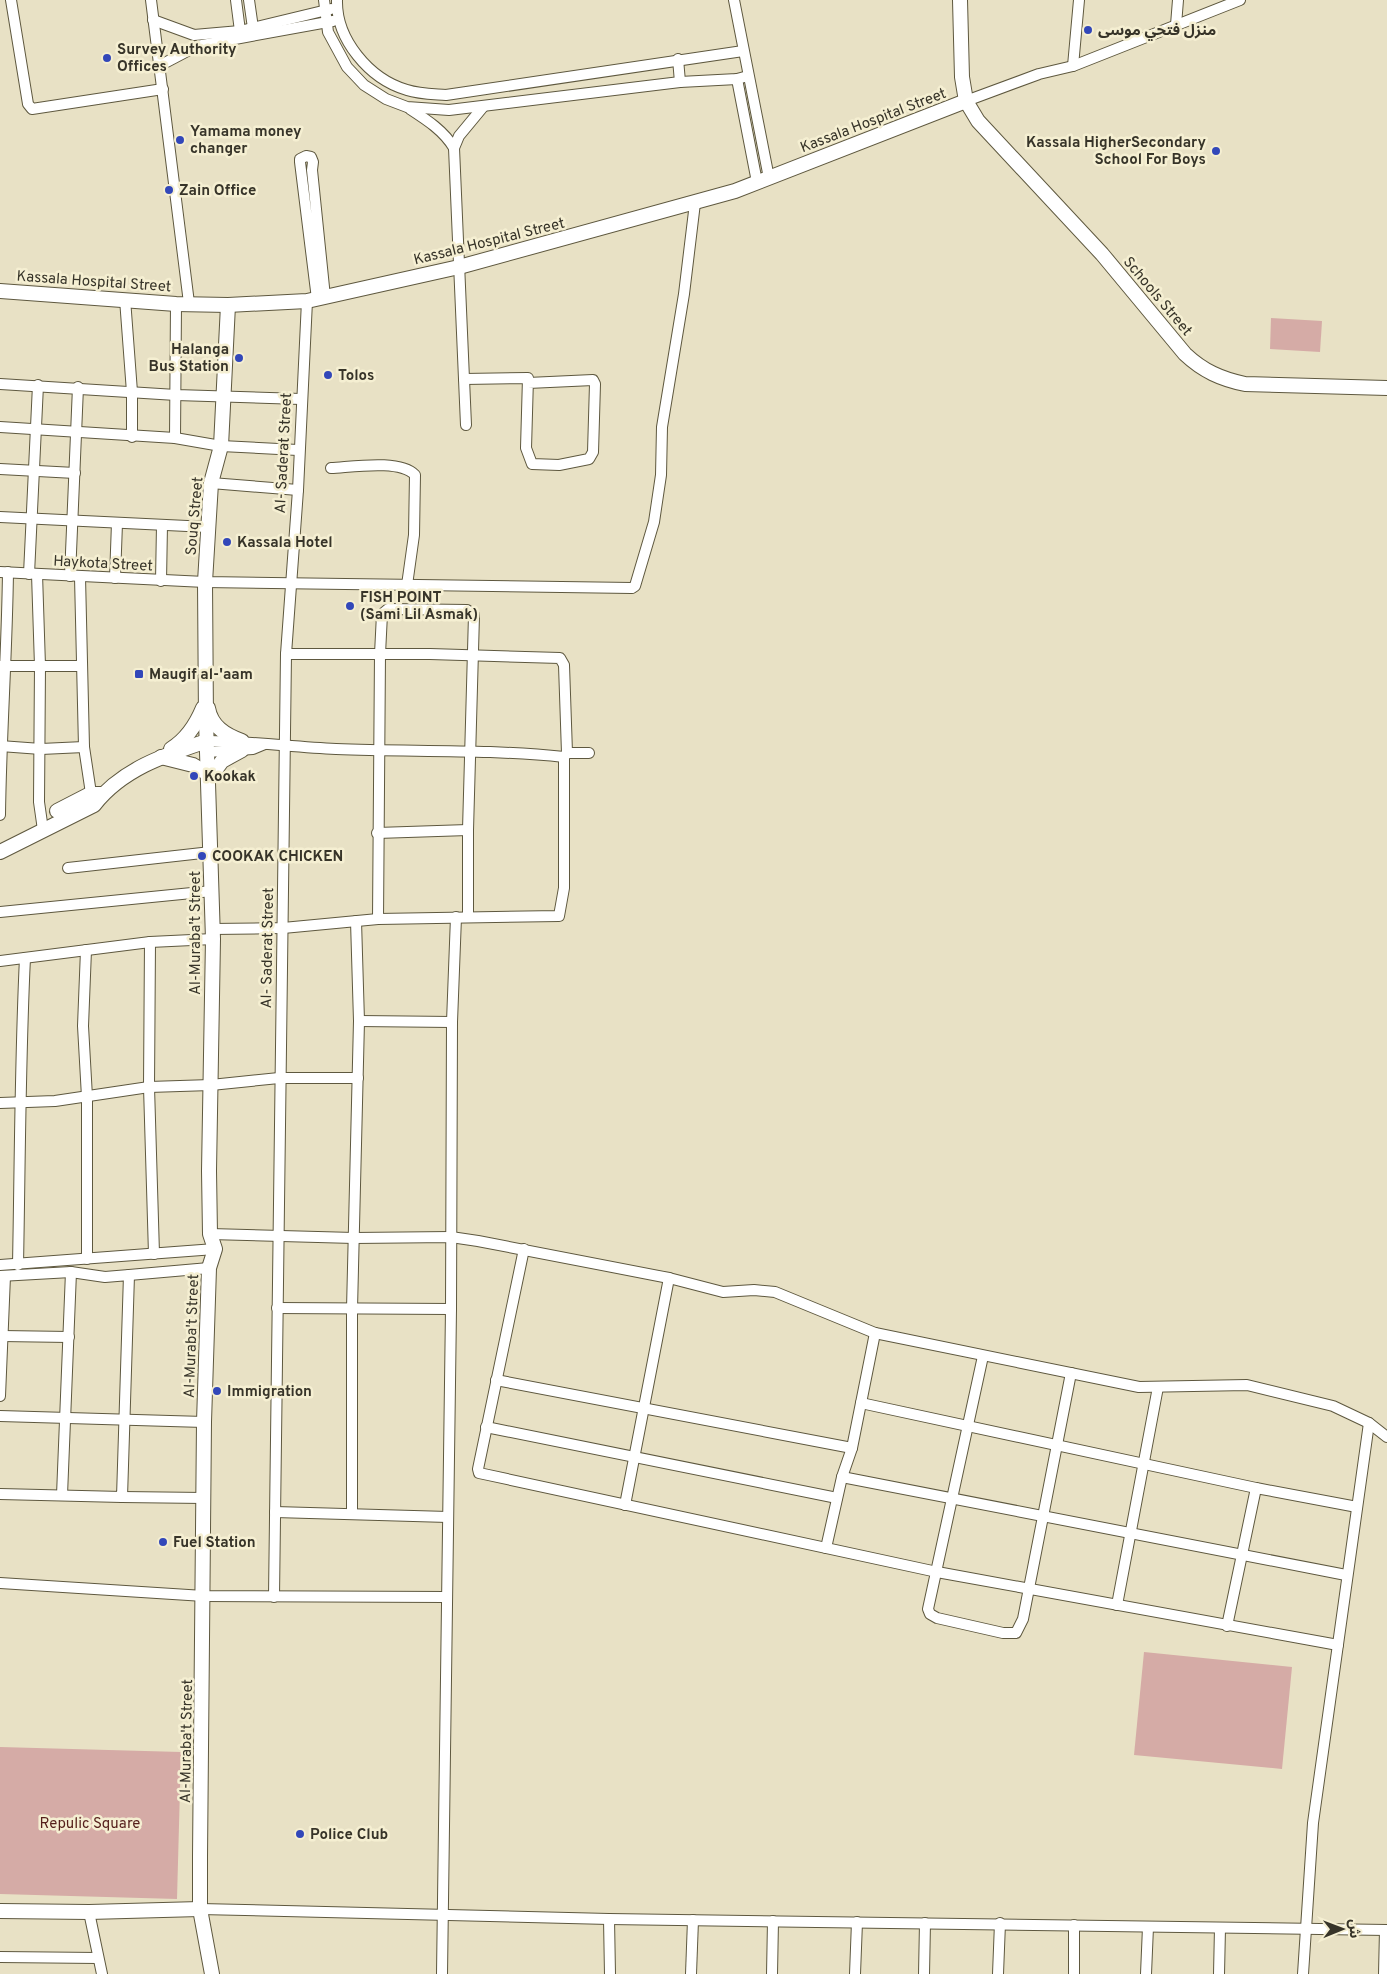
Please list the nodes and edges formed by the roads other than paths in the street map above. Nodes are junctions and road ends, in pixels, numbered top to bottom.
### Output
1 (11, 0) edge
2 (151, 0) edge
3 (236, 0) edge
4 (249, 0) edge
5 (734, 0) edge
6 (960, 0) edge
7 (1079, 0) edge
8 (1178, 0) edge
9 (1240, 0) edge
10 (337, 4) edge
11 (324, 5) edge
12 (154, 20) junction
13 (339, 20) junction
14 (326, 22) junction
15 (1176, 25) junction
16 (253, 28) junction
17 (240, 31) junction
18 (743, 51) junction
19 (678, 59) junction
20 (159, 66) junction
21 (1073, 66) junction
22 (748, 76) junction
23 (737, 79) junction
24 (680, 82) junction
25 (162, 89) junction
26 (966, 101) junction
27 (407, 107) junction
28 (484, 107) junction
29 (454, 148) junction
30 (763, 180) junction
31 (695, 202) junction
32 (459, 266) junction
33 (0, 291) edge
34 (125, 299) junction
35 (316, 299) junction
36 (183, 303) junction
37 (228, 305) junction
38 (464, 378) junction
39 (528, 378) junction
40 (0, 384) edge
41 (38, 385) junction
42 (78, 387) junction
43 (1387, 388) edge
44 (132, 392) junction
45 (176, 395) junction
46 (222, 395) junction
47 (301, 399) junction
48 (466, 425) dead end
49 (0, 427) edge
50 (35, 428) junction
51 (77, 431) junction
52 (132, 436) junction
53 (175, 438) junction
54 (221, 446) junction
55 (298, 450) junction
56 (331, 468) dead end
57 (0, 469) edge
58 (33, 471) junction
59 (75, 473) junction
60 (211, 483) junction
61 (298, 490) junction
62 (0, 517) edge
63 (31, 519) junction
64 (73, 521) junction
65 (117, 523) junction
66 (162, 525) junction
67 (208, 527) junction
68 (4, 572) edge
69 (33, 574) junction
70 (75, 577) junction
71 (115, 578) junction
72 (161, 581) junction
73 (206, 582) junction
74 (290, 582) junction
75 (407, 585) junction
76 (286, 654) junction
77 (380, 654) junction
78 (472, 654) junction
79 (4, 666) edge
80 (40, 666) junction
81 (80, 666) junction
82 (207, 700) junction
83 (242, 745) junction
84 (0, 746) edge
85 (207, 746) junction
86 (284, 746) junction
87 (84, 747) junction
88 (40, 749) junction
89 (379, 750) junction
90 (470, 751) junction
91 (589, 753) dead end
92 (566, 755) junction
93 (162, 756) junction
94 (208, 777) junction
95 (95, 798) junction
96 (0, 815) edge
97 (43, 825) junction
98 (468, 830) junction
99 (377, 833) junction
100 (0, 841) edge
101 (0, 852) edge
102 (211, 852) junction
103 (68, 868) dead end
104 (212, 891) junction
105 (0, 912) edge
106 (456, 916) junction
107 (468, 916) junction
108 (378, 919) junction
109 (356, 921) junction
110 (283, 928) junction
111 (213, 934) junction
112 (150, 942) junction
113 (86, 950) junction
114 (25, 958) junction
115 (0, 961) edge
116 (359, 1022) junction
117 (452, 1022) junction
118 (279, 1078) junction
119 (358, 1078) junction
120 (211, 1085) junction
121 (149, 1087) junction
122 (87, 1097) junction
123 (22, 1102) junction
124 (0, 1103) edge
125 (210, 1234) junction
126 (278, 1236) junction
127 (451, 1237) junction
128 (354, 1238) junction
129 (215, 1249) junction
130 (524, 1249) junction
131 (154, 1254) junction
132 (87, 1259) junction
133 (0, 1265) edge
134 (18, 1265) junction
135 (209, 1268) junction
136 (71, 1272) junction
137 (129, 1275) junction
138 (2, 1276) edge
139 (669, 1278) junction
140 (277, 1308) junction
141 (352, 1309) junction
142 (451, 1309) junction
143 (1, 1322) edge
144 (875, 1333) junction
145 (2, 1336) junction
146 (69, 1337) junction
147 (983, 1356) junction
148 (1071, 1373) junction
149 (0, 1379) edge
150 (496, 1380) junction
151 (1158, 1387) junction
152 (0, 1396) edge
153 (861, 1403) junction
154 (644, 1409) junction
155 (0, 1416) edge
156 (65, 1418) junction
157 (125, 1420) junction
158 (204, 1422) junction
159 (1369, 1423) junction
160 (486, 1427) junction
161 (968, 1427) junction
162 (1387, 1437) edge
163 (1058, 1446) junction
164 (852, 1448) junction
165 (635, 1457) junction
166 (1144, 1464) junction
167 (842, 1477) junction
168 (1256, 1488) junction
169 (0, 1494) edge
170 (62, 1496) junction
171 (122, 1496) junction
172 (952, 1496) junction
173 (204, 1498) junction
174 (837, 1498) junction
175 (625, 1505) junction
176 (1357, 1507) junction
177 (275, 1512) junction
178 (352, 1514) junction
179 (1042, 1515) junction
180 (448, 1517) junction
181 (1131, 1532) junction
182 (826, 1548) junction
183 (1241, 1555) junction
184 (937, 1572) junction
185 (1346, 1575) junction
186 (0, 1583) edge
187 (1028, 1589) junction
188 (204, 1596) junction
189 (274, 1597) junction
190 (446, 1598) junction
191 (1117, 1605) junction
192 (1227, 1626) junction
193 (1338, 1645) junction
194 (200, 1909) junction
195 (0, 1911) edge
196 (89, 1912) junction
197 (444, 1916) junction
198 (609, 1919) junction
199 (694, 1920) junction
200 (773, 1921) junction
201 (858, 1922) junction
202 (924, 1923) junction
203 (1000, 1924) junction
204 (1074, 1925) junction
205 (1148, 1926) junction
206 (1220, 1928) junction
207 (1305, 1930) junction
208 (1386, 1930) edge
209 (0, 1957) edge
210 (98, 1958) junction
211 (102, 1974) edge
212 (212, 1974) edge
213 (442, 1974) edge
214 (610, 1974) edge
215 (691, 1974) edge
216 (772, 1974) edge
217 (855, 1974) edge
218 (924, 1974) edge
219 (998, 1974) edge
220 (1074, 1974) edge
221 (1146, 1974) edge
222 (1219, 1974) edge
223 (1303, 1974) edge
224 (1384, 1974) edge

1 - 25 street
2 - 12 street
3 - 17 street
4 - 16 street
5 - 18 street
6 - 26 main road
7 - 21 street
8 - 15 street
9 - 15 street
10 - 11 street
10 - 13 street
11 - 14 street
11 - 16 street
12 - 17 street
12 - 20 street
13 - 14 street
13 - 19 street
14 - 20 street
14 - 27 street
15 - 21 street
16 - 17 street
18 - 19 street
18 - 22 street
19 - 24 street
20 - 25 street
21 - 26 street
22 - 23 street
22 - 30 street
23 - 24 street
23 - 30 street
24 - 28 street
25 - 36 street
26 - 30 main road, Kassala Hospital Street
26 - 43 main road, Schools Street
27 - 28 street
27 - 29 street
28 - 29 street
29 - 32 street
30 - 31 main road, Kassala Hospital Street
31 - 32 main road, Kassala Hospital Street
31 - 75 street, Haykota Street
32 - 35 main road, Kassala Hospital Street
32 - 38 street
33 - 34 main road, Kassala Hospital Street
34 - 36 main road, Kassala Hospital Street
34 - 44 street
35 - 35 street
35 - 37 main road, Kassala Hospital Street
35 - 47 street, Al- Saderat Street
36 - 37 main road, Kassala Hospital Street
36 - 45 street
37 - 46 main road, Souq Street
38 - 39 street
38 - 48 street
39 - 39 street
40 - 41 street
41 - 42 street
41 - 50 street
42 - 44 street
42 - 51 street
44 - 45 street
44 - 52 street
45 - 46 street
45 - 53 street
46 - 47 street
46 - 54 main road, Souq Street
47 - 55 street, Al- Saderat Street
49 - 50 street
50 - 51 street
50 - 58 street
51 - 52 street
51 - 59 street
52 - 53 street
53 - 54 street
54 - 55 street
54 - 60 main road, Souq Street
55 - 61 street, Al- Saderat Street
56 - 75 street
57 - 58 street
58 - 59 street
58 - 63 street
59 - 64 street
60 - 61 street
60 - 67 main road, Souq Street
61 - 74 street, Al- Saderat Street
62 - 63 street
63 - 64 street
63 - 69 street
64 - 65 street
64 - 70 street
65 - 66 street
65 - 71 street
66 - 67 street
66 - 72 street
67 - 73 main road, Souq Street
68 - 69 street, Haykota Street
68 - 79 street
69 - 70 street, Haykota Street
69 - 80 street
70 - 71 street, Haykota Street
70 - 81 street
71 - 72 street, Haykota Street
72 - 73 street, Haykota Street
73 - 74 street, Haykota Street
73 - 82 main road, Souq Street
74 - 75 street, Haykota Street
74 - 76 street, Al- Saderat Street
76 - 77 street
76 - 86 street, Al- Saderat Street
77 - 78 street
77 - 78 street
77 - 89 street
78 - 90 street
78 - 92 street
79 - 80 street
79 - 84 street
80 - 81 street
80 - 88 street
81 - 87 street
82 - 83 main road
82 - 85 main road, Al-Muraba't Street
82 - 93 main road
83 - 85 street
83 - 86 street
83 - 94 main road
84 - 88 street
84 - 96 street
85 - 93 main road
85 - 94 main road, Al-Muraba't Street
86 - 89 street
86 - 110 street, Al- Saderat Street
87 - 88 street
87 - 95 street
88 - 97 street
89 - 90 street
89 - 99 street
90 - 92 street
90 - 98 street
91 - 92 street
92 - 107 street
93 - 94 main road
93 - 95 main road
94 - 102 main road, Al-Muraba't Street
95 - 97 main road
97 - 100 main road
97 - 101 main road
98 - 99 street
98 - 107 street
99 - 108 street
102 - 103 street
102 - 104 main road, Al-Muraba't Street
104 - 105 street
104 - 111 main road, Al-Muraba't Street
106 - 107 street
106 - 108 street
106 - 117 street
108 - 109 street
109 - 110 street
109 - 116 street
110 - 111 street
110 - 118 street, Al- Saderat Street
111 - 112 street
111 - 120 main road, Al-Muraba't Street
112 - 113 street
112 - 121 street
113 - 114 street
113 - 122 street
114 - 115 street
114 - 123 street
116 - 117 street
116 - 119 street
117 - 127 street
118 - 119 street
118 - 120 street
118 - 126 street, Al- Saderat Street
119 - 128 street
120 - 121 street
120 - 125 main road, Al-Muraba't Street
121 - 122 street
121 - 131 street
122 - 123 street
122 - 132 street
123 - 124 street
123 - 134 street
125 - 126 street
125 - 129 main road, Al-Muraba't Street
126 - 128 street
126 - 140 street, Al- Saderat Street
127 - 128 street
127 - 130 street
127 - 142 street
128 - 141 street
129 - 131 street
129 - 135 main road, Al-Muraba't Street
130 - 139 street
130 - 150 street
131 - 132 street
132 - 134 street
133 - 134 street
135 - 137 street
135 - 158 main road, Al-Muraba't Street
136 - 137 street
136 - 138 street
136 - 146 street
137 - 157 street
138 - 143 street
139 - 144 street
139 - 154 street
140 - 141 street
140 - 177 street, Al- Saderat Street
141 - 142 street
141 - 178 street
142 - 180 street
143 - 145 street
144 - 147 street
144 - 153 street
145 - 146 street
145 - 149 street
146 - 156 street
147 - 148 street
147 - 161 street
148 - 151 street
148 - 163 street
149 - 152 street
150 - 154 street
150 - 160 street
151 - 159 street
151 - 166 street
153 - 161 street
153 - 164 street
154 - 164 street
154 - 165 street
155 - 156 street
156 - 157 street
156 - 170 street
157 - 158 street
157 - 171 street
158 - 173 main road, Al-Muraba't Street
159 - 162 street
159 - 176 street
160 - 165 street
160 - 175 street
161 - 163 street
161 - 172 street
163 - 166 street
163 - 179 street
164 - 167 street
165 - 174 street
165 - 175 street
166 - 168 street
166 - 181 street
167 - 172 street
167 - 174 street
168 - 176 street
168 - 183 street
169 - 170 street
170 - 171 street
171 - 173 street
172 - 179 street
172 - 184 street
173 - 188 main road, Al-Muraba't Street
174 - 182 street
175 - 182 street
176 - 185 street
177 - 178 street
177 - 189 street, Al- Saderat Street
178 - 180 street
179 - 181 street
179 - 187 street
180 - 190 street
181 - 183 street
181 - 191 street
182 - 184 street
183 - 185 street
183 - 192 street
184 - 187 street
184 - 187 street
185 - 193 street
186 - 188 street
187 - 191 street
188 - 189 street
188 - 194 main road, Al-Muraba't Street
189 - 190 street
190 - 197 street
191 - 192 street
192 - 193 street
193 - 207 street
194 - 196 main road
194 - 197 street
194 - 212 main road, Al-Muraba't Street
195 - 196 main road
196 - 210 street
197 - 198 street
197 - 213 street
198 - 199 street
198 - 214 street
199 - 200 street
199 - 215 street
200 - 201 street
200 - 216 street
201 - 202 street
201 - 217 street
202 - 203 street
202 - 218 street
203 - 204 street
203 - 219 street
204 - 205 street
204 - 220 street
205 - 206 street
205 - 221 street
206 - 207 street
206 - 222 street
207 - 208 street
207 - 223 street
208 - 224 street
209 - 210 street
210 - 211 street

